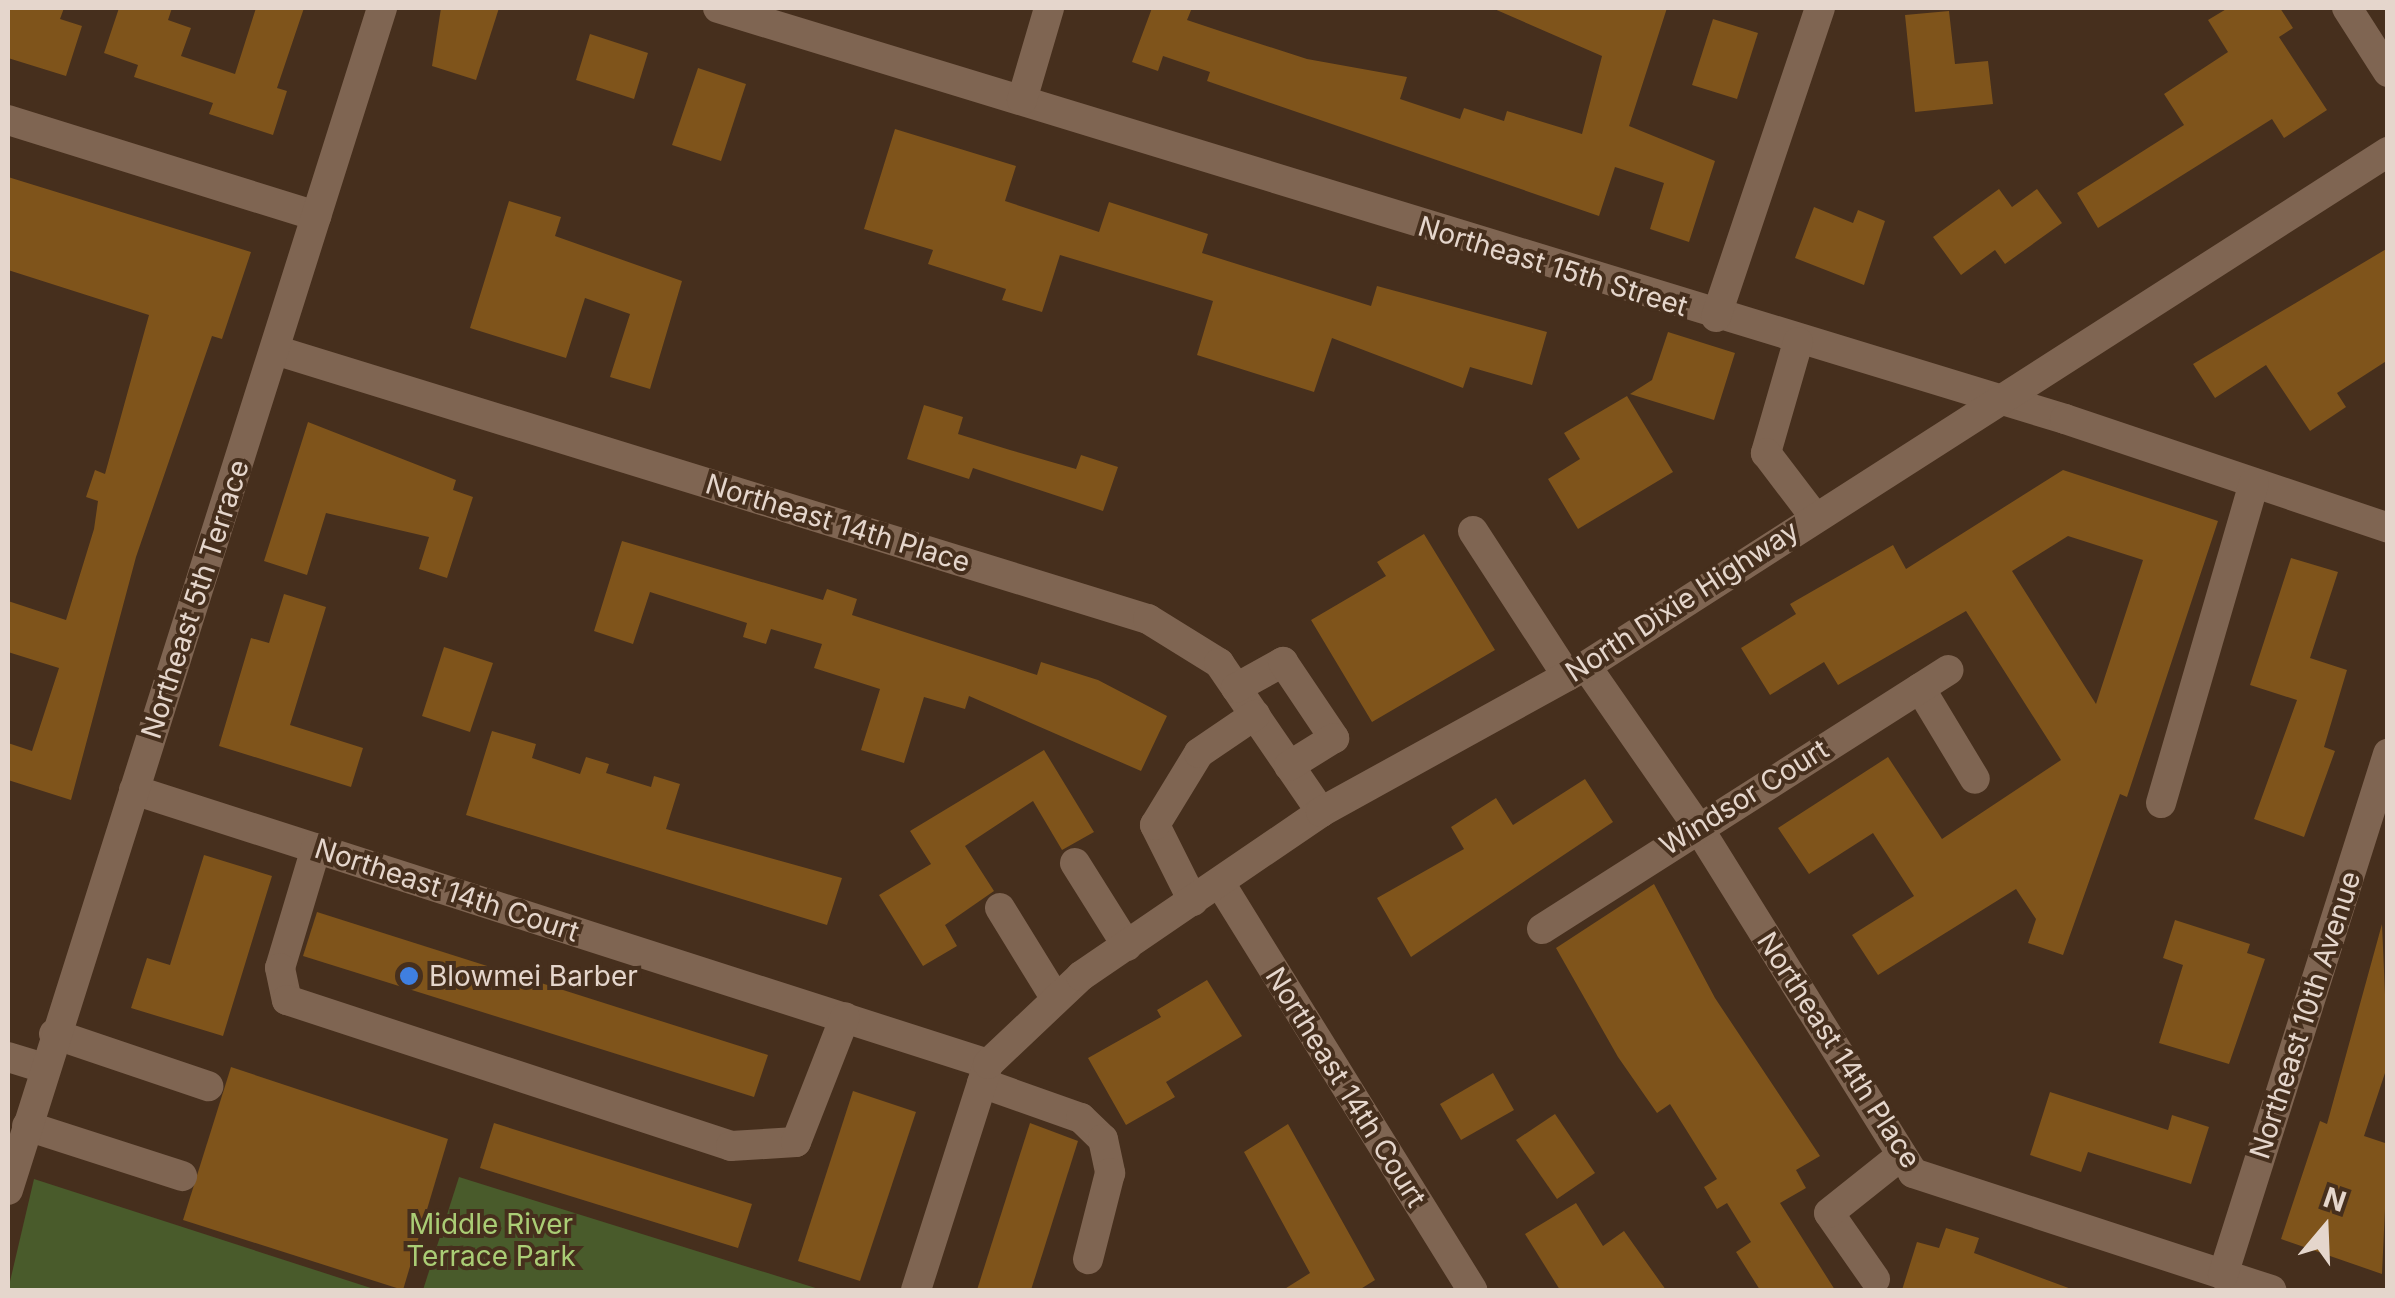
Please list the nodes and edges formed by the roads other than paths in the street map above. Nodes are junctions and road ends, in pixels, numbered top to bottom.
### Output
1 (382, 8) edge
2 (718, 8) edge
3 (1049, 8) edge
4 (1820, 8) edge
5 (2348, 8) edge
6 (2388, 72) edge
7 (1022, 100) junction
8 (8, 120) edge
9 (2388, 152) edge
10 (316, 216) junction
11 (1716, 316) junction
12 (1798, 342) junction
13 (275, 350) junction
14 (1993, 400) junction
15 (2254, 483) junction
16 (1814, 516) junction
17 (2388, 528) edge
18 (1473, 531) dead end
19 (1949, 670) dead end
20 (1577, 671) junction
21 (1236, 688) junction
22 (1920, 688) junction
23 (1255, 715) junction
24 (2388, 754) edge
25 (1288, 766) junction
26 (1975, 779) dead end
27 (134, 790) junction
28 (2161, 803) dead end
29 (1321, 812) junction
30 (1696, 824) junction
31 (316, 848) junction
32 (1075, 863) dead end
33 (1220, 883) junction
34 (1192, 902) junction
35 (1000, 908) dead end
36 (1542, 929) dead end
37 (1127, 946) junction
38 (1056, 999) junction
39 (845, 1018) junction
40 (54, 1034) junction
41 (8, 1057) edge
42 (44, 1068) junction
43 (985, 1073) junction
44 (208, 1086) dead end
45 (26, 1126) junction
46 (1902, 1155) junction
47 (182, 1176) dead end
48 (8, 1190) edge
49 (1088, 1260) dead end
50 (2223, 1275) junction
51 (1874, 1279) dead end
52 (916, 1290) edge
53 (1472, 1290) edge
54 (2271, 1290) edge

1 - 10 street, Northeast 5th Terrace
2 - 7 street, Northeast 15th Street
3 - 7 street
4 - 11 street
5 - 6 street
7 - 11 street, Northeast 15th Street
8 - 10 street
9 - 14 street, North Dixie Highway
10 - 13 street, Northeast 5th Terrace
11 - 12 street, Northeast 15th Street
12 - 14 street, Northeast 15th Street
12 - 16 street
13 - 21 street, Northeast 14th Place
13 - 27 street, Northeast 5th Terrace
14 - 15 street, Northeast 15th Street
14 - 16 street, North Dixie Highway
15 - 17 street, Northeast 15th Street
15 - 28 street
16 - 20 street, North Dixie Highway
18 - 20 street, Northeast 14th Place
19 - 22 street, Windsor Court
20 - 29 street, North Dixie Highway
20 - 30 street, Northeast 14th Place
21 - 23 street, Northeast 14th Place
21 - 25 street
22 - 26 street
22 - 30 street, Windsor Court
23 - 25 street, Northeast 14th Place
23 - 34 street
24 - 50 street, Northeast 10th Avenue
25 - 29 street, Northeast 14th Place
27 - 31 street, Northeast 14th Court
27 - 40 street, Northeast 5th Terrace
29 - 33 street, North Dixie Highway
30 - 36 street, Windsor Court
30 - 46 street, Northeast 14th Place
31 - 39 street, Northeast 14th Court
31 - 39 street
32 - 37 street
33 - 34 street, North Dixie Highway
33 - 53 street, Northeast 14th Court
34 - 37 street, North Dixie Highway
35 - 38 street
37 - 38 street, North Dixie Highway
38 - 43 street, North Dixie Highway
39 - 43 street, Northeast 14th Court
40 - 42 street, Northeast 5th Terrace
40 - 44 street
41 - 42 street
42 - 45 street, Northeast 5th Terrace
43 - 49 street, Northeast 14th Court
43 - 52 street
45 - 47 street
45 - 48 street, Northeast 5th Terrace
46 - 50 street, Northeast 14th Place
46 - 51 street
50 - 54 street, Northeast 14th Place

